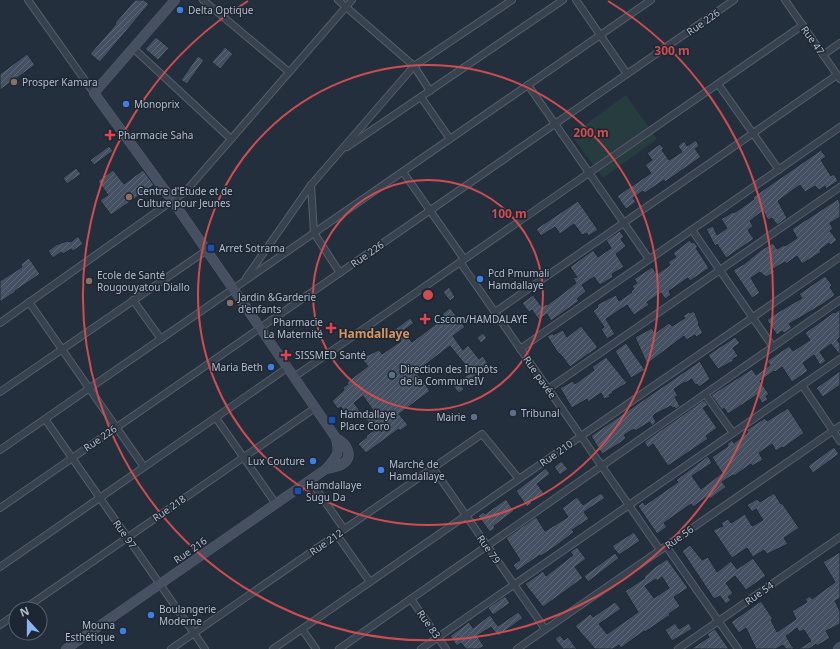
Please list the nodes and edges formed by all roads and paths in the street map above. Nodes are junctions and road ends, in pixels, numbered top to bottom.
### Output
1 (28, 0) edge
2 (175, 0) edge
3 (203, 0) edge
4 (338, 0) edge
5 (352, 0) edge
6 (512, 0) edge
7 (562, 0) edge
8 (576, 0) edge
9 (651, 0) edge
10 (734, 0) edge
11 (785, 0) edge
12 (346, 7) junction
13 (803, 25) junction
14 (600, 35) junction
15 (840, 43) edge
16 (133, 48) junction
17 (823, 54) junction
18 (414, 66) junction
19 (289, 72) junction
20 (627, 74) junction
21 (839, 77) edge
22 (718, 84) junction
23 (528, 85) junction
24 (430, 91) junction
25 (94, 93) junction
26 (421, 97) junction
27 (555, 124) junction
28 (840, 127) edge
29 (753, 133) junction
30 (232, 139) junction
31 (450, 139) junction
32 (339, 152) junction
33 (779, 170) junction
34 (403, 172) junction
35 (589, 173) junction
36 (311, 185) junction
37 (840, 187) edge
38 (172, 200) junction
39 (430, 210) junction
40 (624, 223) junction
41 (692, 230) junction
42 (314, 233) junction
43 (207, 250) junction
44 (840, 257) edge
45 (649, 260) junction
46 (462, 261) junction
47 (720, 270) junction
48 (340, 272) junction
49 (243, 282) junction
50 (234, 289) junction
51 (133, 300) junction
52 (840, 300) edge
53 (29, 302) junction
54 (495, 312) junction
55 (753, 317) junction
56 (0, 323) edge
57 (260, 328) junction
58 (161, 339) junction
59 (773, 347) junction
60 (520, 348) junction
61 (62, 349) junction
62 (840, 359) edge
63 (287, 368) junction
64 (294, 377) junction
65 (802, 385) junction
66 (90, 388) junction
67 (548, 389) junction
68 (0, 392) edge
69 (705, 394) junction
70 (315, 408) junction
71 (216, 418) junction
72 (45, 419) junction
73 (840, 426) edge
74 (116, 427) junction
75 (833, 431) junction
76 (733, 433) junction
77 (581, 436) junction
78 (840, 441) edge
79 (0, 450) edge
80 (243, 457) junction
81 (72, 458) junction
82 (602, 466) junction
83 (144, 467) junction
84 (433, 468) junction
85 (519, 479) junction
86 (310, 480) junction
87 (100, 498) junction
88 (276, 504) junction
89 (629, 505) junction
90 (0, 508) edge
91 (466, 516) junction
92 (344, 529) junction
93 (337, 535) junction
94 (128, 537) junction
95 (840, 537) edge
96 (487, 546) junction
97 (666, 546) junction
98 (660, 550) junction
99 (0, 567) edge
100 (370, 582) junction
101 (160, 584) junction
102 (514, 584) junction
103 (411, 599) junction
104 (36, 601) edge
105 (718, 621) junction
106 (302, 629) junction
107 (545, 629) junction
108 (194, 633) junction
109 (438, 637) junction
110 (66, 649) edge
111 (171, 649) edge
112 (205, 649) edge
113 (273, 649) edge
114 (316, 649) edge
115 (339, 649) edge
116 (420, 649) edge
117 (446, 649) edge
118 (517, 649) edge
119 (678, 649) edge
120 (738, 649) edge

1 - 25 street
2 - 16 street
3 - 19 street
4 - 12 street
5 - 12 street
6 - 18 street
7 - 24 street
8 - 14 street
9 - 14 street
10 - 20 street, Rue 226
11 - 13 street, Rue 47
12 - 18 street
12 - 19 street
13 - 17 street, Rue 47
13 - 22 street
14 - 20 street
14 - 23 street
15 - 17 street
16 - 25 street
16 - 30 street
17 - 21 street, Rue 47
18 - 24 street
18 - 32 street
19 - 30 street
20 - 27 street, Rue 226
21 - 29 street
22 - 29 street
22 - 35 street
23 - 27 street
23 - 31 street
24 - 26 street
25 - 38 street
26 - 31 street
26 - 32 street
27 - 35 street
27 - 39 street, Rue 226
28 - 33 street
29 - 33 street
29 - 40 street
30 - 38 street
31 - 34 street
32 - 36 street
33 - 41 street
34 - 39 street, Rue pavée
34 - 42 street
35 - 40 street
35 - 46 street
36 - 42 street
36 - 49 street
37 - 47 street
38 - 43 street
38 - 53 street
39 - 46 street, Rue pavée
39 - 48 street, Rue 226
40 - 45 street
40 - 54 street
41 - 45 street
41 - 47 street
42 - 48 street
42 - 49 street
43 - 50 street
43 - 51 street
44 - 55 street, Rue 210
45 - 60 street
46 - 54 street, Rue pavée
46 - 64 street
47 - 55 street
47 - 67 street
48 - 57 street, Rue 226
49 - 50 street
50 - 57 street
50 - 58 street
51 - 58 street
51 - 61 street
52 - 59 street
53 - 56 street
53 - 61 street
54 - 60 street, Rue pavée
55 - 59 street
55 - 77 street, Rue 210
57 - 63 street
57 - 74 street, Rue 226
58 - 66 street
59 - 69 street
60 - 67 street, Rue pavée
61 - 66 street
61 - 68 street
62 - 65 street
63 - 64 street
63 - 71 street
64 - 70 street
65 - 75 street
65 - 76 street
66 - 72 street
66 - 74 street
67 - 77 street, Rue pavée
69 - 76 street
69 - 82 street
70 - 80 street, Rue 218
70 - 86 street, Rue 216
71 - 80 street
71 - 83 street
72 - 79 street
72 - 81 street, Rue 97
73 - 75 street, Rue 56
74 - 81 street, Rue 226
74 - 83 street
75 - 78 street
75 - 97 street, Rue 56
76 - 89 street
77 - 82 street, Rue pavée
77 - 85 street, Rue 210
80 - 88 street
80 - 94 street, Rue 218
81 - 87 street, Rue 97
81 - 90 street, Rue 226
82 - 89 street, Rue pavée
82 - 96 street
83 - 87 street
84 - 85 street, Rue 212
84 - 91 street, Rue 79
84 - 92 street, Rue 212
85 - 91 street, Rue 210
86 - 88 street, Rue 216
86 - 92 street
87 - 94 street, Rue 97
87 - 99 street
88 - 101 street, Rue 216
89 - 98 street, Rue pavée
89 - 102 street
91 - 96 street, Rue 79
91 - 100 street, Rue 210
92 - 93 street, Rue 212
93 - 100 street
93 - 108 street, Rue 212
94 - 101 street, Rue 97
94 - 104 street, Rue 218
95 - 105 street, Rue 54
96 - 102 street, Rue 79
96 - 103 street
97 - 98 street, Rue 56
97 - 105 street
98 - 107 street, Rue 56
100 - 106 street, Rue 210
101 - 108 street, Rue 97
101 - 110 street, Rue 216
102 - 107 street, Rue 79
102 - 109 street
103 - 109 street, Rue 83
103 - 115 street
105 - 119 street, Rue 54
105 - 120 street
106 - 113 street, Rue 210
106 - 114 street
107 - 118 street, Rue 56
108 - 111 street, Rue 212
108 - 112 street, Rue 97
109 - 116 street
109 - 117 street, Rue 83

